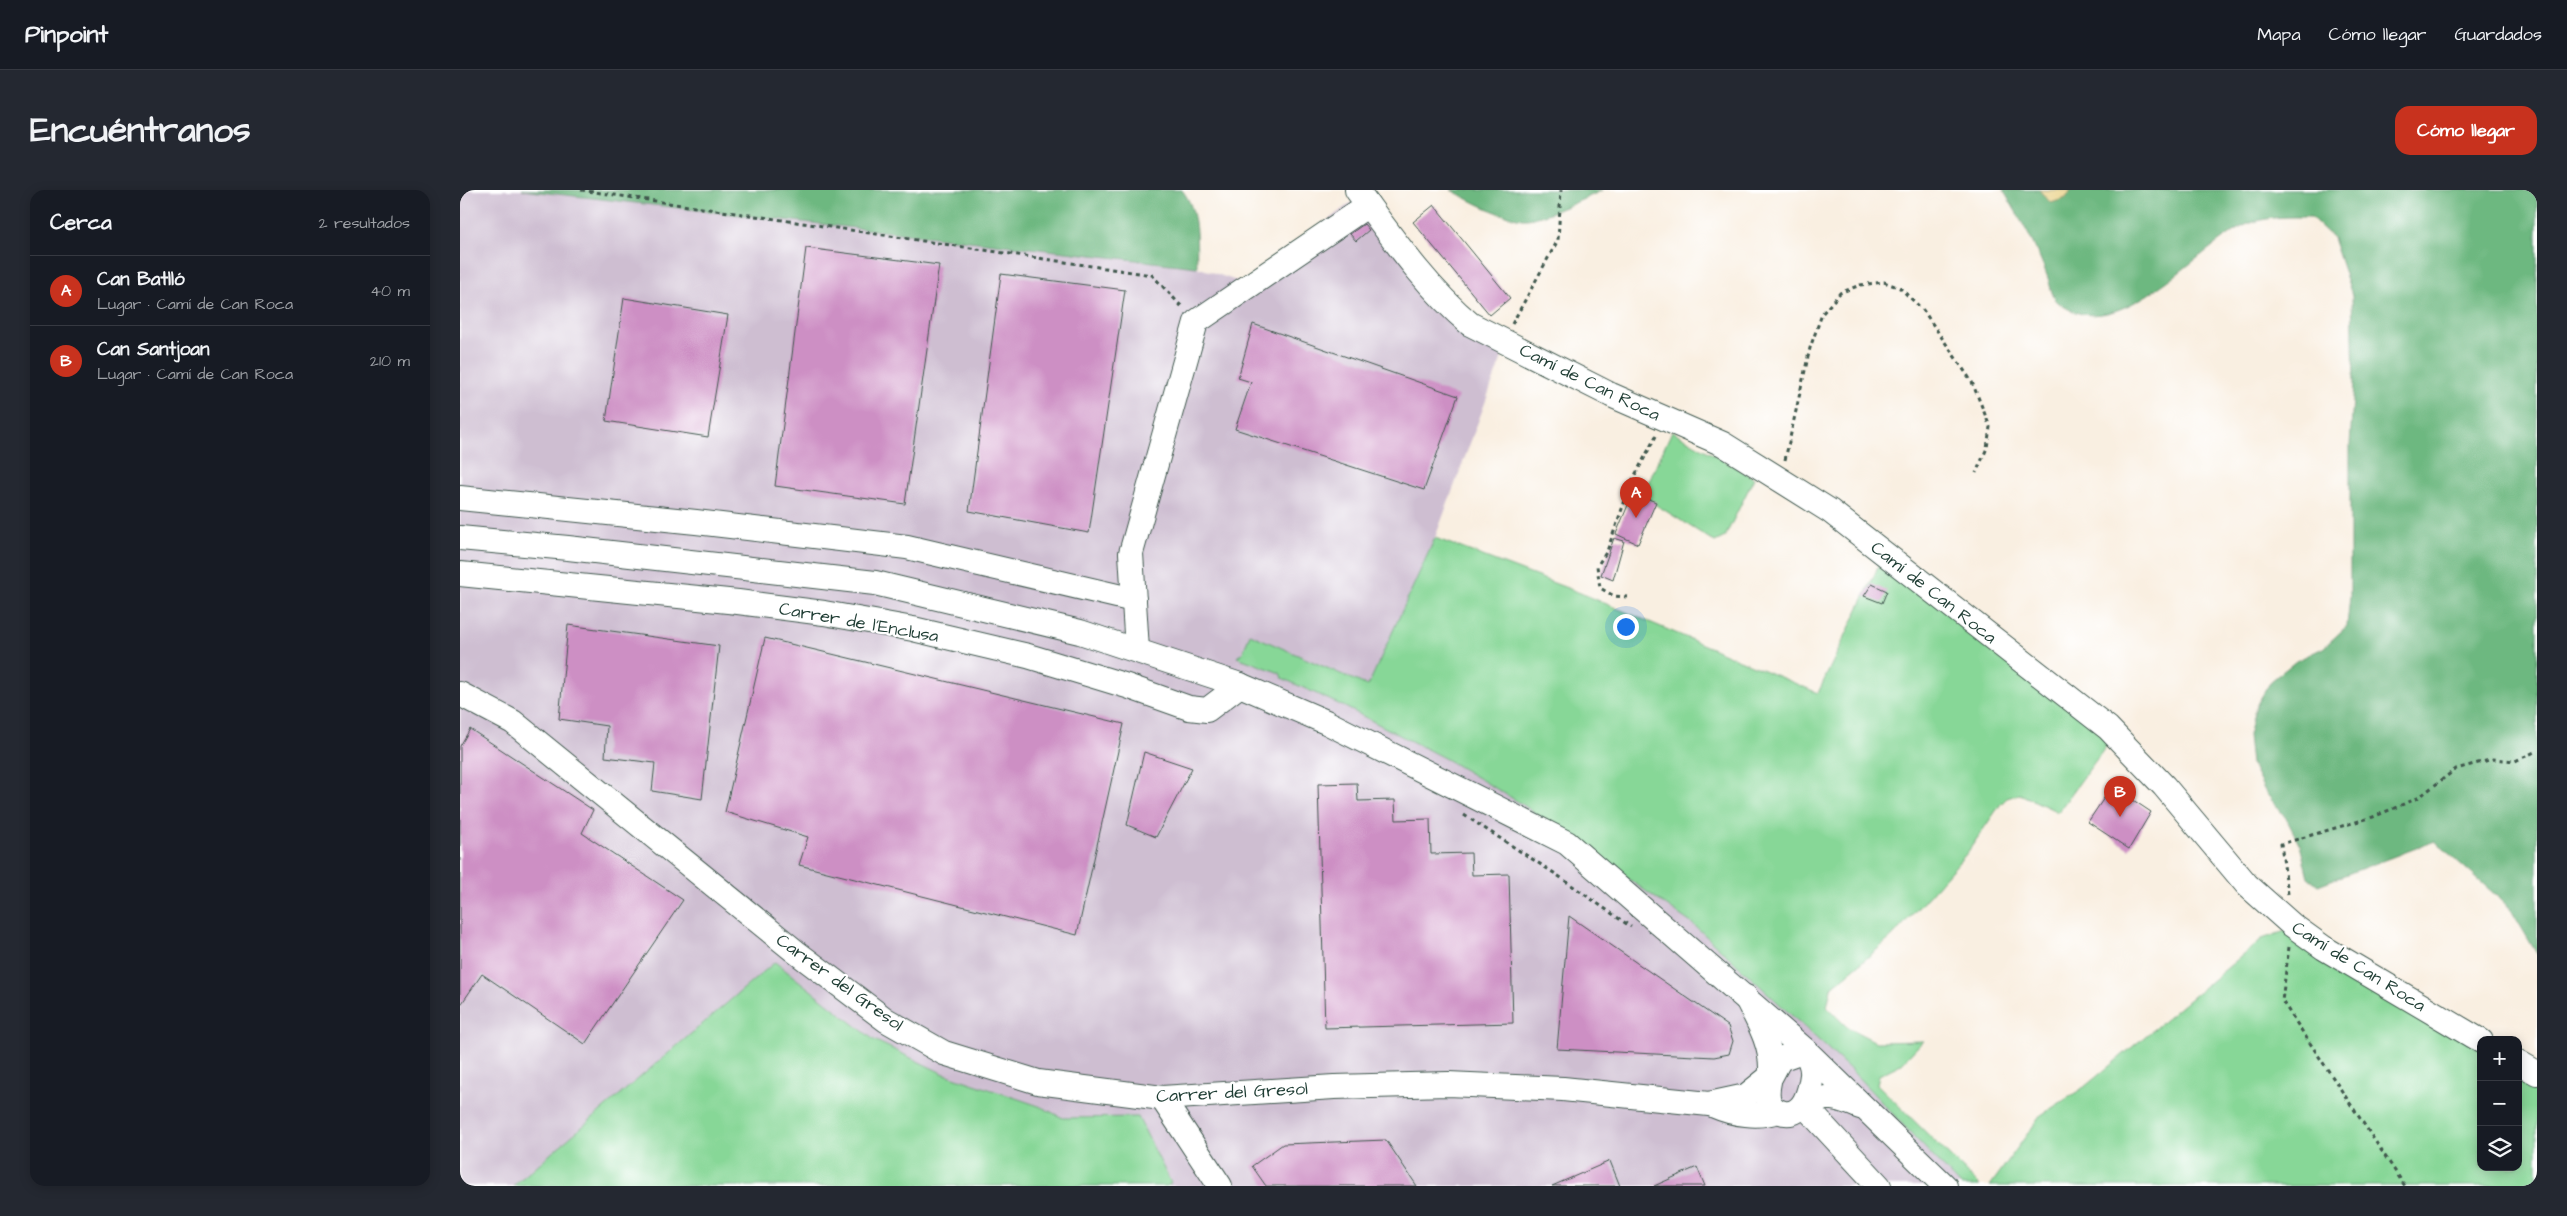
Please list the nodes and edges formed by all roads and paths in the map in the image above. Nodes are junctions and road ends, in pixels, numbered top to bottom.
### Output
1 (582, 190) edge
2 (1561, 190) edge
3 (1362, 197) edge
4 (1196, 322) junction
5 (1503, 340) junction
6 (1667, 419) junction
7 (1976, 473) dead end
8 (1776, 475) junction
9 (460, 498) edge
10 (460, 538) edge
11 (460, 574) edge
12 (1628, 597) dead end
13 (1134, 600) junction
14 (1136, 650) junction
15 (1240, 685) junction
16 (460, 694) edge
17 (2537, 751) edge
18 (1461, 814) dead end
19 (2292, 924) junction
20 (1638, 933) dead end
21 (1746, 997) junction
22 (2477, 1039) edge
23 (1805, 1050) junction
24 (2522, 1064) edge
25 (2537, 1073) edge
26 (1771, 1076) junction
27 (1162, 1098) junction
28 (1709, 1104) junction
29 (1804, 1105) junction
30 (1863, 1109) junction
31 (1777, 1111) junction
32 (1220, 1186) edge
33 (1879, 1186) edge
34 (1945, 1186) edge
35 (2405, 1186) edge

1 - 4 path
2 - 5 path
3 - 4 street
3 - 5 street, Camí de Can Roca
4 - 13 street
5 - 6 street, Camí de Can Roca
6 - 8 street, Camí de Can Roca
6 - 12 path
7 - 8 path
8 - 19 street, Camí de Can Roca
9 - 13 street
10 - 14 street
11 - 15 street, Carrer de l'Enclusa
13 - 14 street
14 - 15 street
15 - 21 street
16 - 27 street, Carrer del Gresol
17 - 19 path
18 - 20 path
19 - 22 street, Camí de Can Roca
19 - 35 path
21 - 23 street
21 - 26 street
23 - 26 street
23 - 29 street
23 - 30 street
24 - 25 street
26 - 28 street
26 - 31 street
27 - 28 street, Carrer del Gresol
27 - 32 street
28 - 31 street
29 - 30 street
29 - 31 street
29 - 33 street
30 - 34 street

